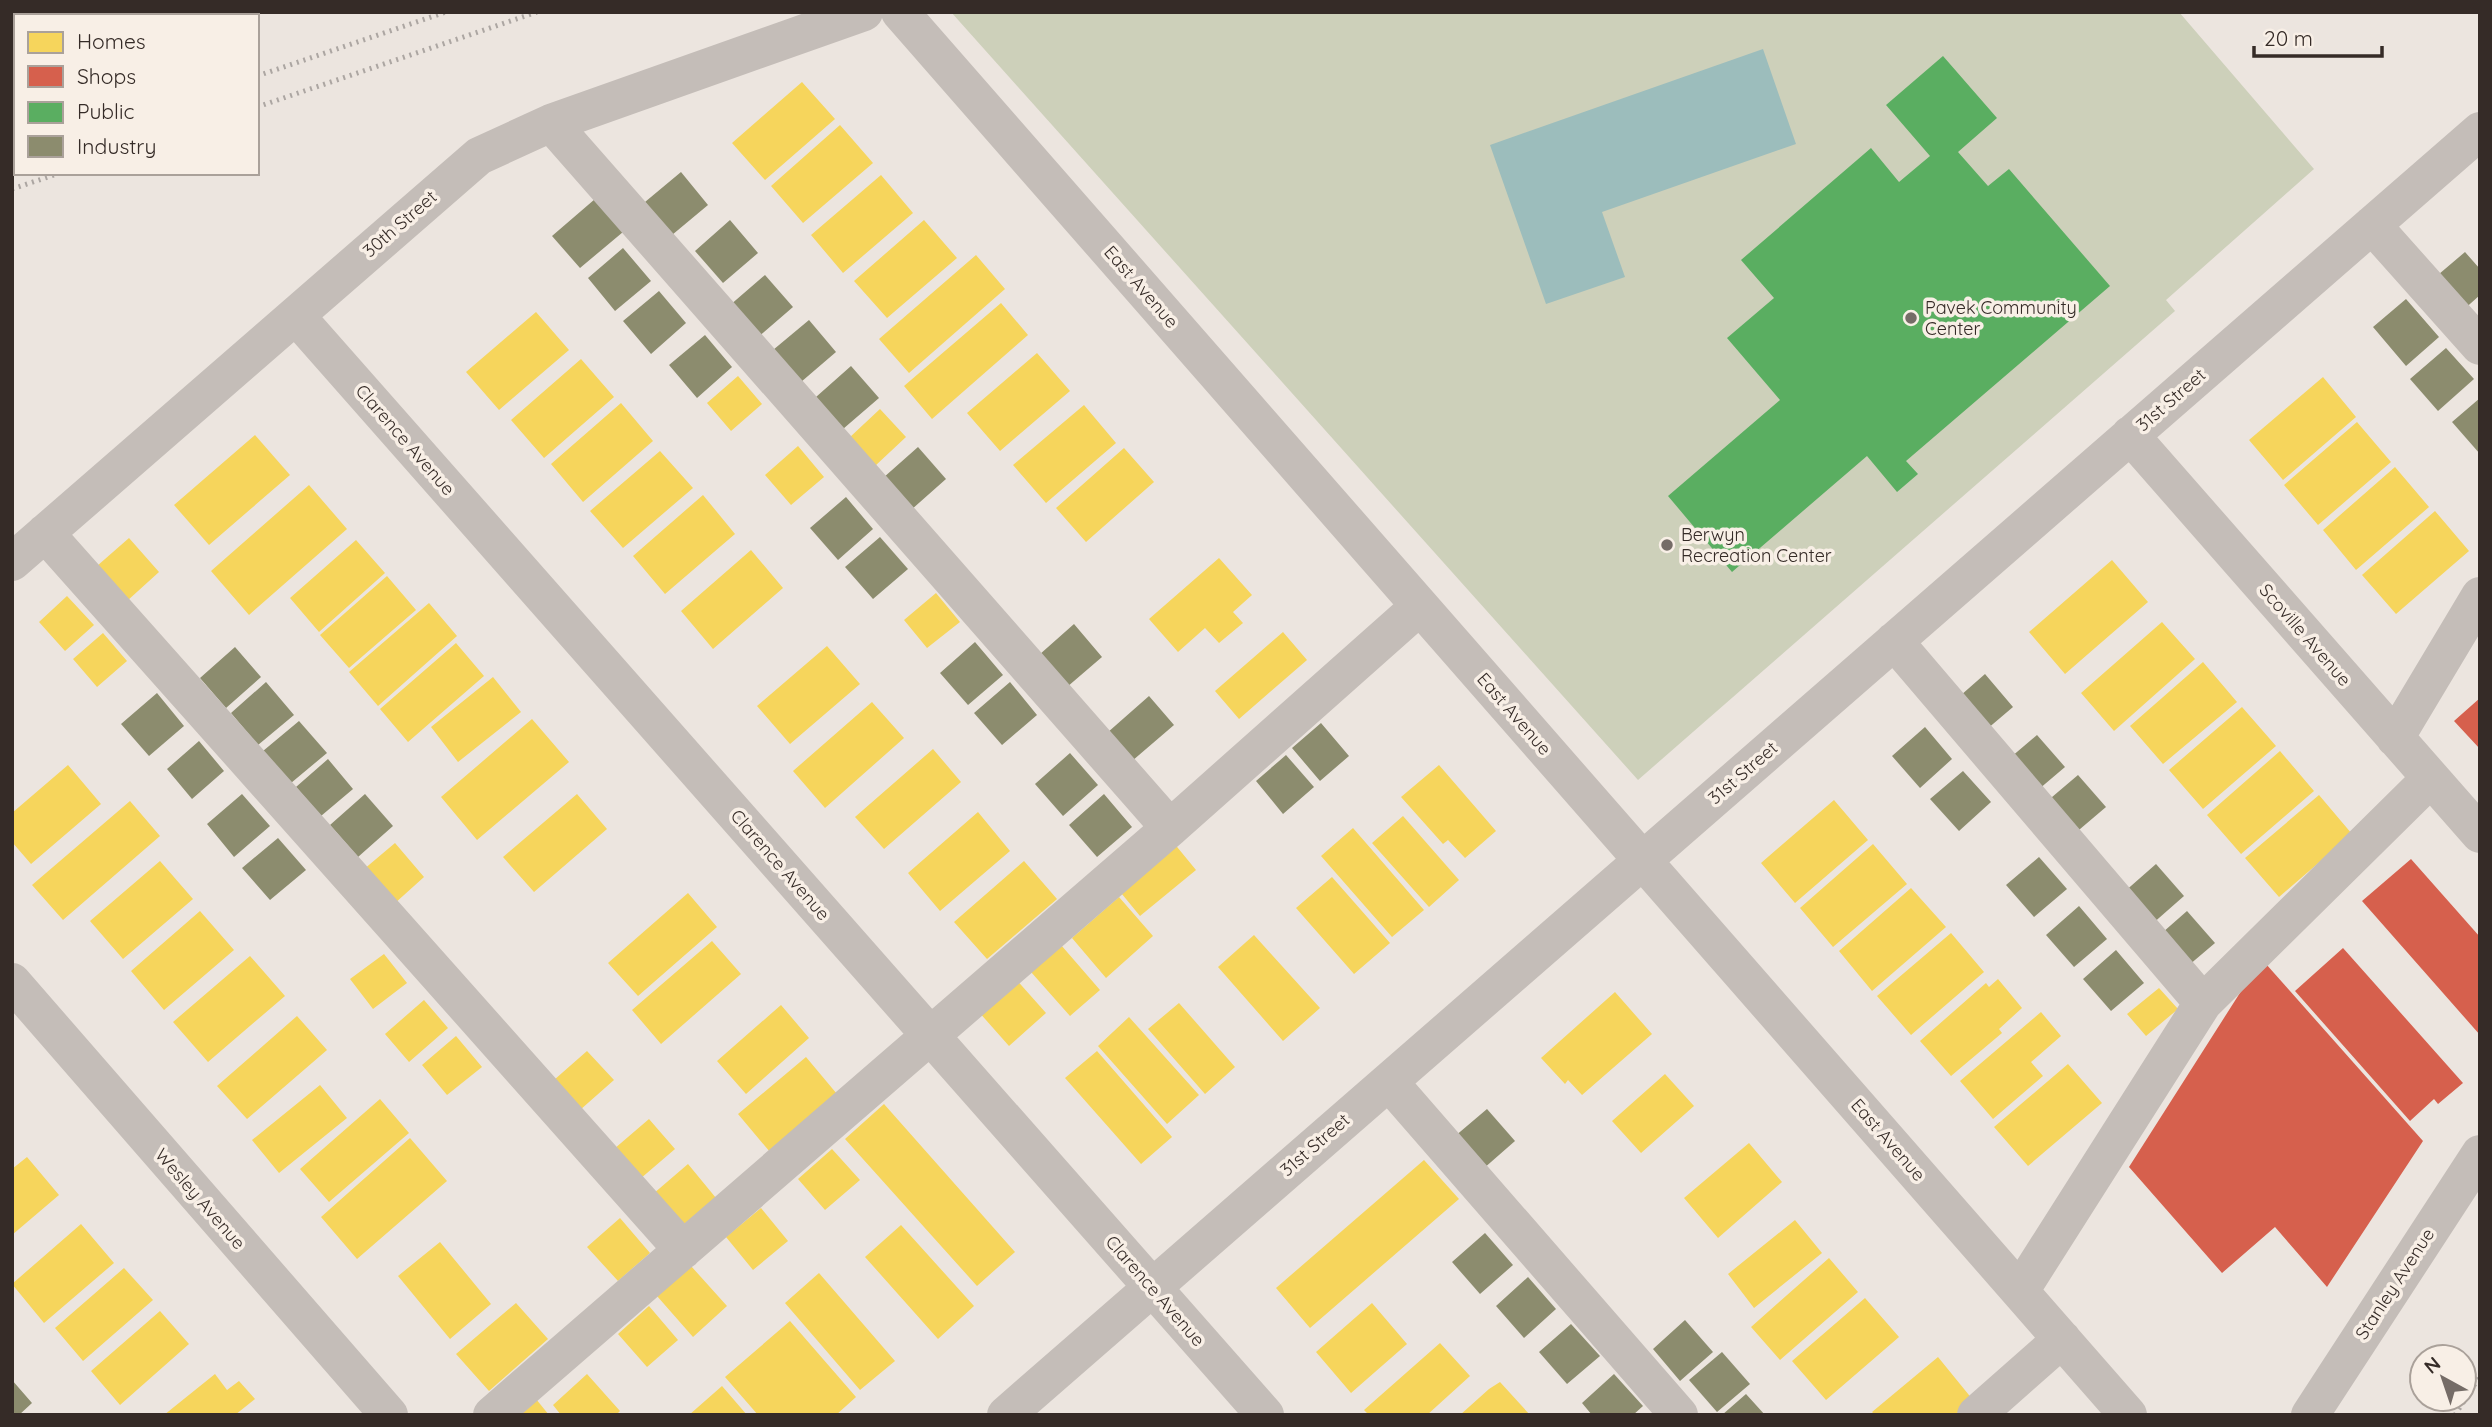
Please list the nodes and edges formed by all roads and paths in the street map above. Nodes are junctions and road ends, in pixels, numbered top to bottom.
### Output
1 (864, 12) edge
2 (900, 12) edge
3 (551, 123) junction
4 (2480, 131) edge
5 (2372, 225) junction
6 (296, 316) junction
7 (2480, 346) edge
8 (2130, 435) junction
9 (45, 533) junction
10 (12, 562) edge
11 (2480, 596) edge
12 (1420, 606) junction
13 (1894, 641) junction
14 (2395, 738) junction
15 (2431, 778) junction
16 (1170, 828) junction
17 (2480, 834) edge
18 (1643, 860) junction
19 (12, 982) edge
20 (2203, 1003) junction
21 (930, 1035) junction
22 (1389, 1082) junction
23 (2480, 1154) edge
24 (682, 1250) junction
25 (1152, 1287) junction
26 (2020, 1291) junction
27 (2063, 1339) junction
28 (389, 1415) edge
29 (492, 1415) edge
30 (1006, 1415) edge
31 (1265, 1415) edge
32 (1679, 1415) edge
33 (1976, 1415) edge
34 (2129, 1415) edge
35 (2310, 1415) edge

1 - 3 street, 30th Street
2 - 12 street, East Avenue
3 - 6 street, 30th Street
3 - 16 street
4 - 5 street, 31st Street
5 - 7 street
5 - 8 street, 31st Street
6 - 9 street, 30th Street
6 - 21 street, Clarence Avenue
8 - 13 street, 31st Street
8 - 14 street, Scoville Avenue
9 - 10 street, 30th Street
9 - 24 street
11 - 14 street
12 - 16 street
12 - 18 street, East Avenue
13 - 18 street, 31st Street
13 - 20 street
14 - 15 street, Scoville Avenue
15 - 17 street, Scoville Avenue
15 - 20 street
16 - 21 street
18 - 22 street, 31st Street
18 - 26 street, East Avenue
19 - 28 street, Wesley Avenue
20 - 26 street
21 - 24 street
21 - 25 street, Clarence Avenue
22 - 25 street, 31st Street
22 - 32 street
23 - 35 street, Stanley Avenue
24 - 29 street
25 - 30 street, 31st Street
25 - 31 street, Clarence Avenue
26 - 27 street, East Avenue
27 - 33 street
27 - 34 street, East Avenue

